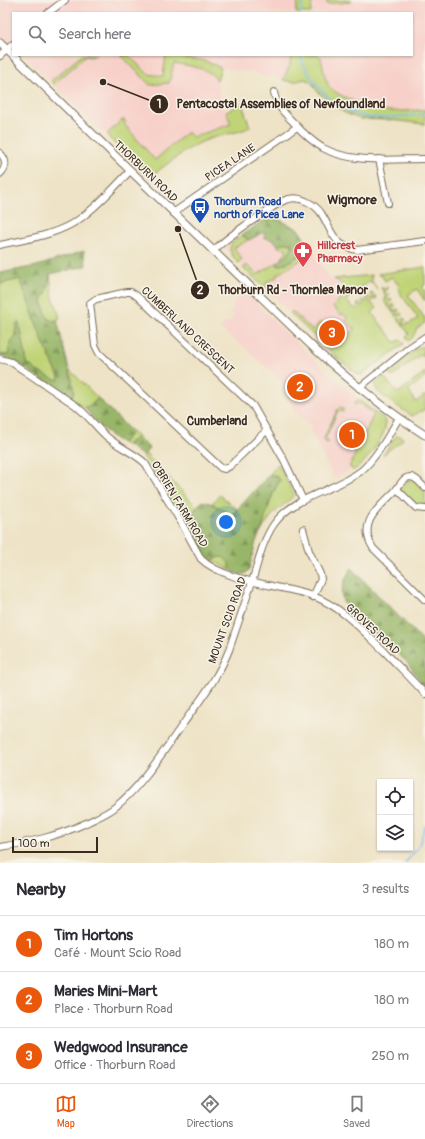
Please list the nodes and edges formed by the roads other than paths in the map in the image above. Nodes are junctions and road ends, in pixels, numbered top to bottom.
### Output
1 (65, 0) edge
2 (49, 12) edge
3 (0, 43) edge
4 (12, 45) edge
5 (6, 50) junction
6 (0, 56) edge
7 (12, 56) edge
8 (12, 56) edge
9 (274, 92) dead end
10 (297, 127) junction
11 (0, 153) edge
12 (379, 159) junction
13 (425, 159) edge
14 (130, 171) junction
15 (0, 174) edge
16 (388, 203) dead end
17 (173, 213) junction
18 (425, 241) edge
19 (0, 245) edge
20 (213, 251) junction
21 (425, 336) edge
22 (0, 359) edge
23 (359, 388) junction
24 (399, 418) junction
25 (267, 430) junction
26 (425, 435) edge
27 (425, 488) edge
28 (397, 490) junction
29 (303, 500) junction
30 (425, 509) edge
31 (303, 529) dead end
32 (252, 580) junction
33 (314, 596) junction
34 (425, 600) edge
35 (425, 694) edge
36 (0, 848) edge

1 - 2 street
3 - 5 main road, THORBURN ROAD
4 - 5 street
5 - 6 street
5 - 7 main road, THORBURN ROAD
8 - 14 main road, THORBURN ROAD
9 - 10 street
10 - 12 street
10 - 17 street, PICEA LANE
11 - 15 street
12 - 13 street
12 - 16 street
14 - 17 main road, THORBURN ROAD
14 - 19 street
17 - 20 main road, THORBURN ROAD
18 - 20 street
20 - 23 main road, THORBURN ROAD
21 - 23 street
22 - 32 street, O'BRIEN FARM ROAD
23 - 24 main road, THORBURN ROAD
24 - 26 main road, THORBURN ROAD
24 - 29 street, MOUNT SCIO ROAD
25 - 25 street, CUMBERLAND CRESCENT
25 - 29 street, CUMBERLAND CRESCENT
27 - 28 street
28 - 30 street
28 - 34 street
29 - 32 street, MOUNT SCIO ROAD
31 - 33 street
32 - 33 street, GROVES ROAD
32 - 36 street, MOUNT SCIO ROAD
33 - 35 street, GROVES ROAD

